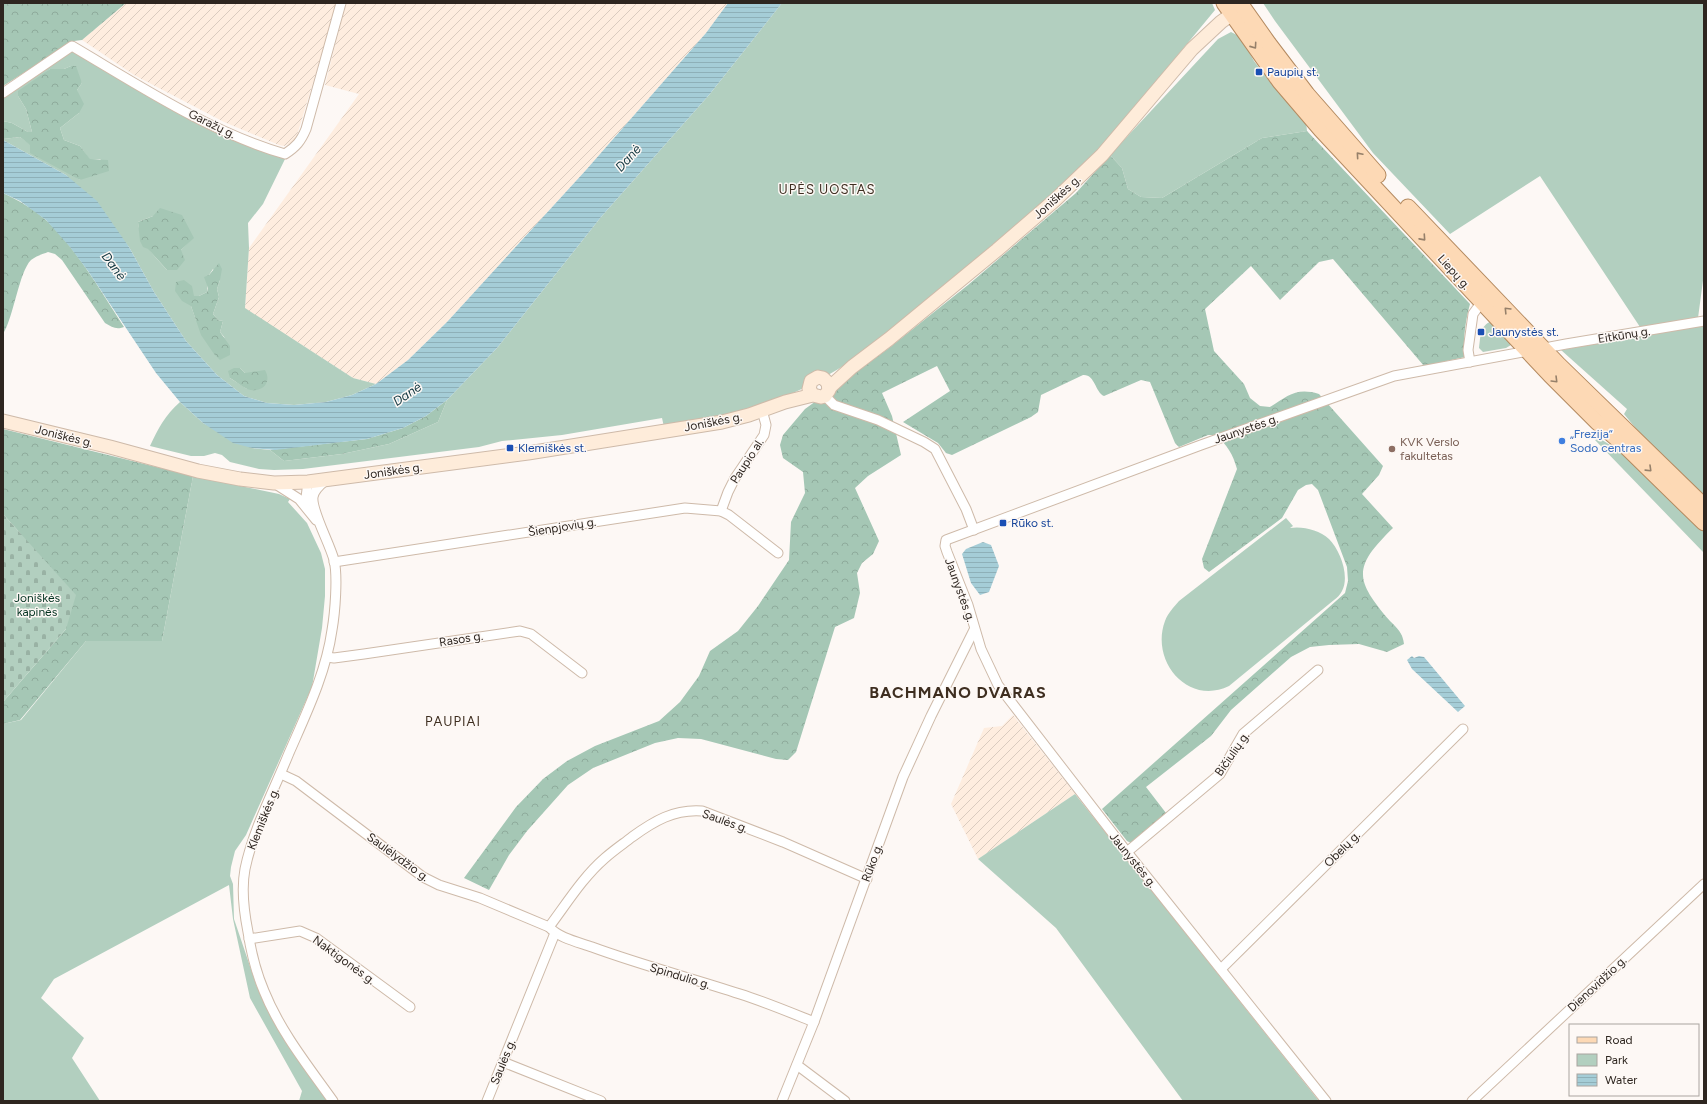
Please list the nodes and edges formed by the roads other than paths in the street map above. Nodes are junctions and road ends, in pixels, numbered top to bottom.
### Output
1 (342, 3) edge
2 (1235, 7) edge
3 (3, 93) edge
4 (1481, 303) junction
5 (1704, 321) edge
6 (1543, 348) junction
7 (1528, 352) junction
8 (1470, 362) junction
9 (820, 388) junction
10 (762, 410) junction
11 (3, 421) edge
12 (325, 481) junction
13 (308, 482) junction
14 (274, 483) junction
15 (313, 497) junction
16 (305, 505) junction
17 (1704, 506) edge
18 (721, 511) junction
19 (1704, 523) edge
20 (321, 526) junction
21 (974, 530) junction
22 (778, 553) dead end
23 (334, 562) junction
24 (974, 630) junction
25 (327, 657) junction
26 (1318, 670) dead end
27 (582, 673) dead end
28 (1463, 729) dead end
29 (281, 774) junction
30 (1127, 852) junction
31 (867, 878) junction
32 (1704, 884) edge
33 (552, 930) junction
34 (249, 939) junction
35 (1222, 969) junction
36 (410, 1007) dead end
37 (814, 1022) junction
38 (503, 1062) junction
39 (797, 1065) junction
40 (333, 1101) edge
41 (487, 1101) edge
42 (601, 1101) edge
43 (782, 1101) edge
44 (845, 1101) edge
45 (1326, 1101) edge
46 (1472, 1101) edge

1 - 3 street, Garažų g.
2 -> 4 main road, Liepų g.
6 -> 2 main road, Liepų g.
2 - 9 main road, Joniškės g.
4 - 7 main road, Liepų g.
4 - 8 street
5 - 6 street, Eitkūnų g.
6 - 7 street, Jaunystės g.
6 - 17 main road, Liepų g.
7 - 8 street, Jaunystės g.
7 -> 19 main road, Liepų g.
8 - 21 street, Jaunystės g.
9 - 10 main road, Joniškės g.
9 - 21 street
10 - 12 main road, Joniškės g.
10 - 18 street, Paupio al.
11 - 14 main road, Joniškės g.
12 - 13 main road, Joniškės g.
12 - 15 street
13 - 14 main road, Joniškės g.
13 - 15 street, Klemiškės g.
13 - 16 street
14 - 16 street, Klemiškės g.
15 - 20 street, Klemiškės g.
16 - 20 street, Klemiškės g.
18 - 22 street, Šienpjovių g.
18 - 23 street, Šienpjovių g.
20 - 23 street, Klemiškės g.
21 - 24 street, Jaunystės g.
23 - 25 street, Klemiškės g.
24 - 30 street, Jaunystės g.
24 - 31 street, Rūko g.
25 - 27 street, Rasos g.
25 - 29 street, Klemiškės g.
26 - 30 street, Bičiulių g.
28 - 35 street, Obelų g.
29 - 33 street, Saulėlydžio g.
29 - 34 street, Klemiškės g.
30 - 35 street, Jaunystės g.
31 - 33 street, Saulės g.
31 - 37 street, Rūko g.
32 - 46 street, Dienovidžio g.
33 - 37 street, Spindulio g.
33 - 38 street, Saulės g.
34 - 36 street, Naktigonės g.
34 - 40 street, Klemiškės g.
35 - 45 street, Jaunystės g.
37 - 39 street, Rūko g.
38 - 41 street, Saulės g.
38 - 42 street
39 - 43 street, Rūko g.
39 - 44 street

